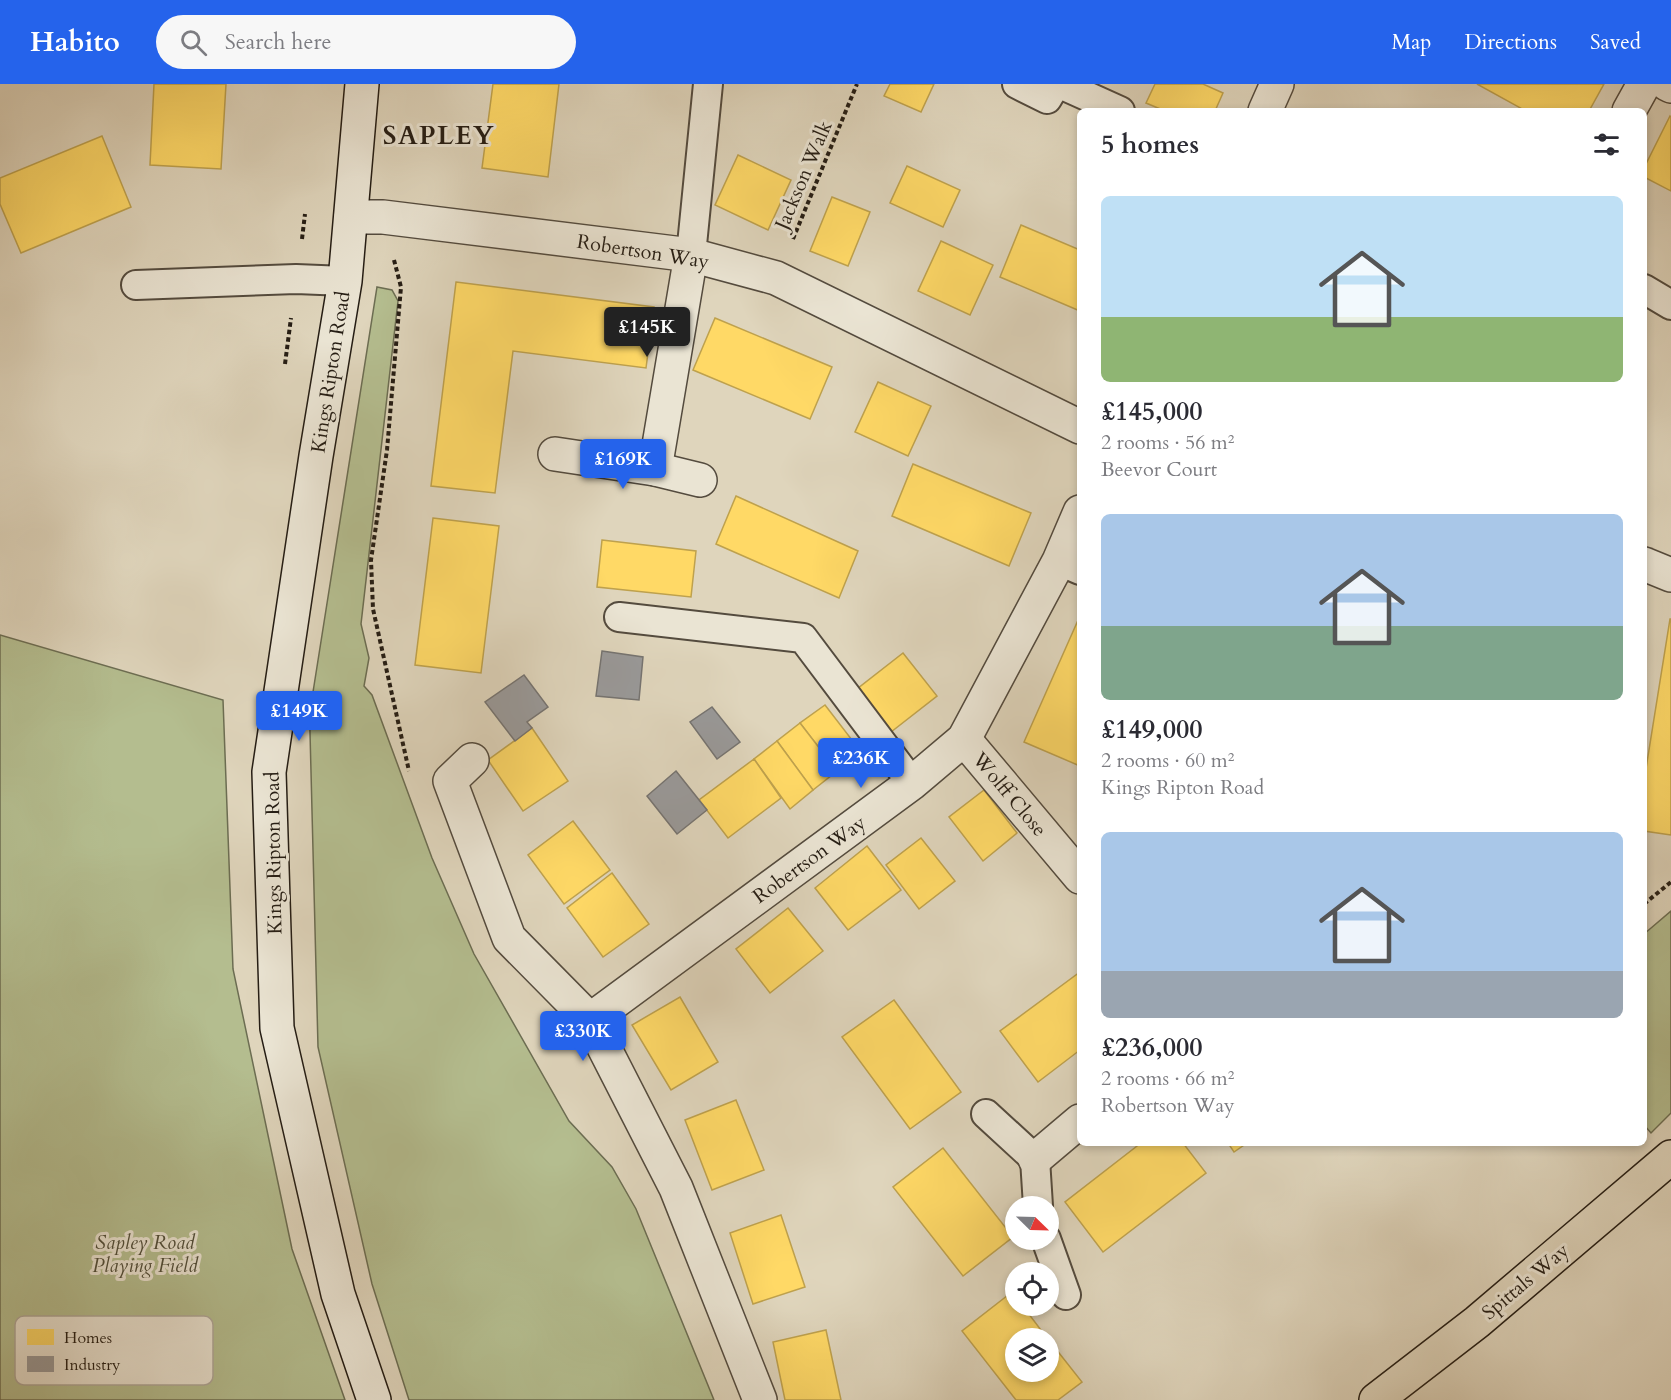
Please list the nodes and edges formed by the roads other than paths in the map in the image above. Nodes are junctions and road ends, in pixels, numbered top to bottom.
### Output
1 (362, 84) edge
2 (708, 84) edge
3 (1017, 84) edge
4 (1058, 84) edge
5 (1644, 84) edge
6 (1667, 84) edge
7 (1671, 86) edge
8 (1113, 108) edge
9 (1631, 108) edge
10 (351, 218) junction
11 (690, 255) junction
12 (345, 281) junction
13 (136, 285) dead end
14 (1647, 291) edge
15 (1671, 305) edge
16 (1077, 426) edge
17 (555, 454) dead end
18 (655, 469) junction
19 (700, 480) dead end
20 (1077, 528) edge
21 (1647, 565) edge
22 (1070, 566) edge
23 (1671, 575) edge
24 (619, 617) dead end
25 (963, 739) junction
26 (472, 760) dead end
27 (912, 783) junction
28 (1077, 873) edge
29 (590, 1020) junction
30 (986, 1114) dead end
31 (1077, 1124) edge
32 (1671, 1156) edge
33 (1035, 1159) junction
34 (1037, 1196) edge
35 (1050, 1250) edge
36 (1066, 1295) dead end
37 (374, 1400) edge
38 (760, 1400) edge
39 (1376, 1400) edge

1 - 10 street, Kings Ripton Road
2 - 11 lane
3 - 4 lane
4 - 8 lane
5 - 9 street
6 - 7 street
10 - 11 street, Robertson Way
10 - 12 street, Kings Ripton Road
11 - 16 street, Robertson Way
11 - 18 street
12 - 13 lane
12 - 37 street, Kings Ripton Road
14 - 15 lane
17 - 18 street
18 - 19 street
20 - 22 street, Robertson Way
21 - 23 street
22 - 25 street, Robertson Way
24 - 27 lane
25 - 27 street, Robertson Way
25 - 28 street, Wolff Close
26 - 29 street
27 - 29 street, Robertson Way
29 - 38 street
30 - 33 lane
31 - 33 street
32 - 39 highway, Spittals Way
33 - 34 lane
35 - 36 lane

